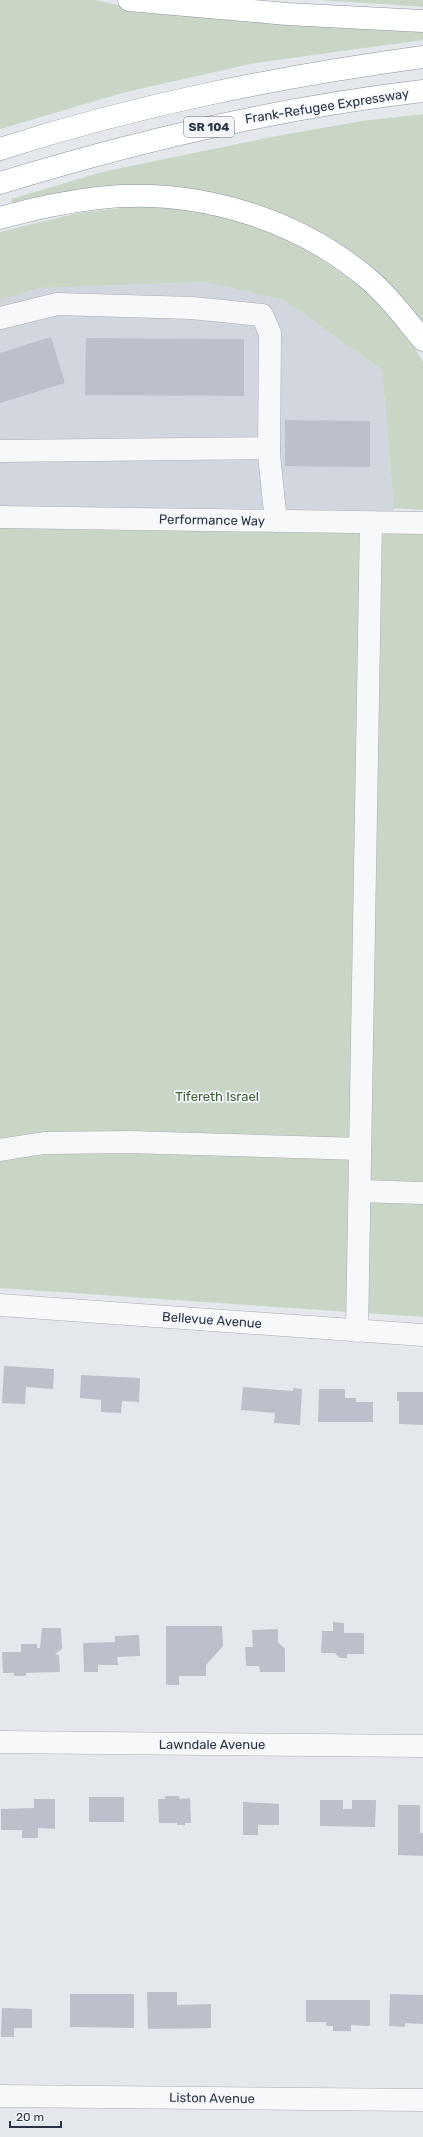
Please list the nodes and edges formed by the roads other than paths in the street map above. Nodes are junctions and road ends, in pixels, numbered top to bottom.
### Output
1 (129, 0) edge
2 (423, 22) edge
3 (423, 57) edge
4 (423, 91) edge
5 (0, 149) edge
6 (0, 183) edge
7 (0, 218) edge
8 (0, 318) edge
9 (423, 340) edge
10 (269, 448) junction
11 (0, 451) edge
12 (0, 517) edge
13 (276, 521) junction
14 (371, 523) junction
15 (423, 523) edge
16 (0, 1150) edge
17 (360, 1150) junction
18 (360, 1191) junction
19 (423, 1193) edge
20 (0, 1305) edge
21 (357, 1331) junction
22 (423, 1335) edge
23 (0, 1742) edge
24 (423, 1746) edge
25 (0, 2096) edge
26 (423, 2100) edge

1 - 2 highway
3 - 5 highway, SR 104
4 - 6 highway, Frank-Refugee Expressway / SR 104
7 - 9 highway
8 - 10 street
10 - 11 street
10 - 13 street
12 - 13 street, Performance Way
13 - 14 street, Performance Way
14 - 15 street, Performance Way
14 - 17 street
16 - 17 street
17 - 18 street
18 - 19 street
18 - 21 street
20 - 21 street, Bellevue Avenue
21 - 22 street, Bellevue Avenue
23 - 24 street, Lawndale Avenue
25 - 26 street, Liston Avenue

